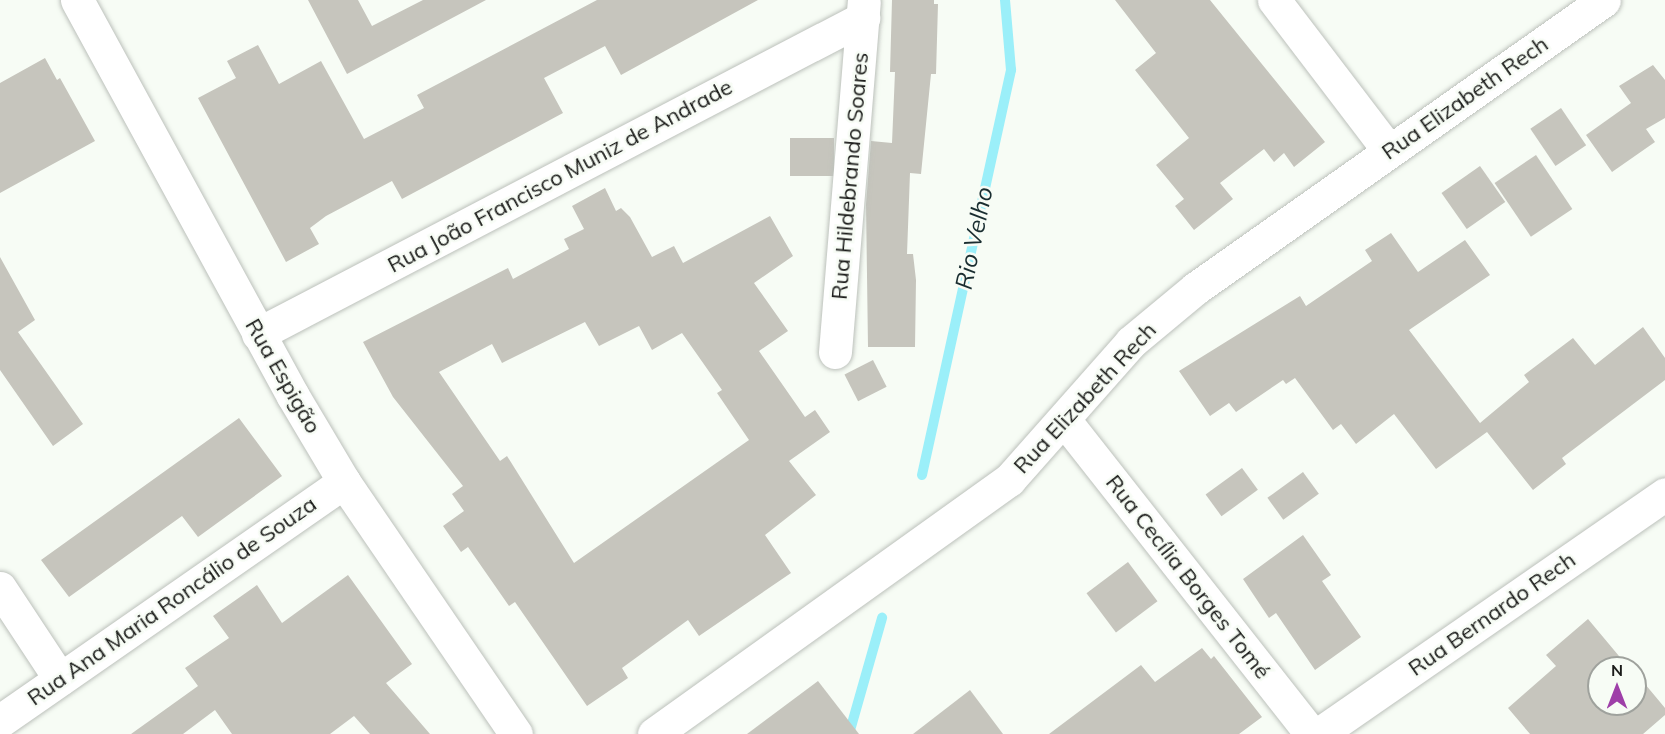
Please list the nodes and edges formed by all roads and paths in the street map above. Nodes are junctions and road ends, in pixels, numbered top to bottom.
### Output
1 (77, 0) edge
2 (1274, 0) edge
3 (1604, 0) edge
4 (863, 9) edge
5 (1389, 150) junction
6 (258, 334) junction
7 (835, 352) dead end
8 (1065, 421) junction
9 (344, 482) junction
10 (1665, 494) edge
11 (0, 588) edge
12 (60, 680) junction
13 (0, 721) edge
14 (516, 734) edge
15 (654, 734) edge
16 (1311, 734) edge
17 (1319, 734) edge

1 - 6 street, Rua Espigão
2 - 5 street
3 - 5 street, Rua Elizabeth Rech
4 - 6 street, Rua João Francisco Muniz de Andrade
4 - 7 street, Rua Hildebrando Soares
5 - 8 street, Rua Elizabeth Rech
6 - 9 street, Rua Espigão
8 - 15 street, Rua Elizabeth Rech
8 - 16 street, Rua Cecília Borges Tomé
9 - 12 street, Rua Ana Maria Roncálio de Souza
9 - 14 street, Rua Espigão
10 - 17 street, Rua Bernardo Rech
11 - 12 street
12 - 13 street, Rua Ana Maria Roncálio de Souza

